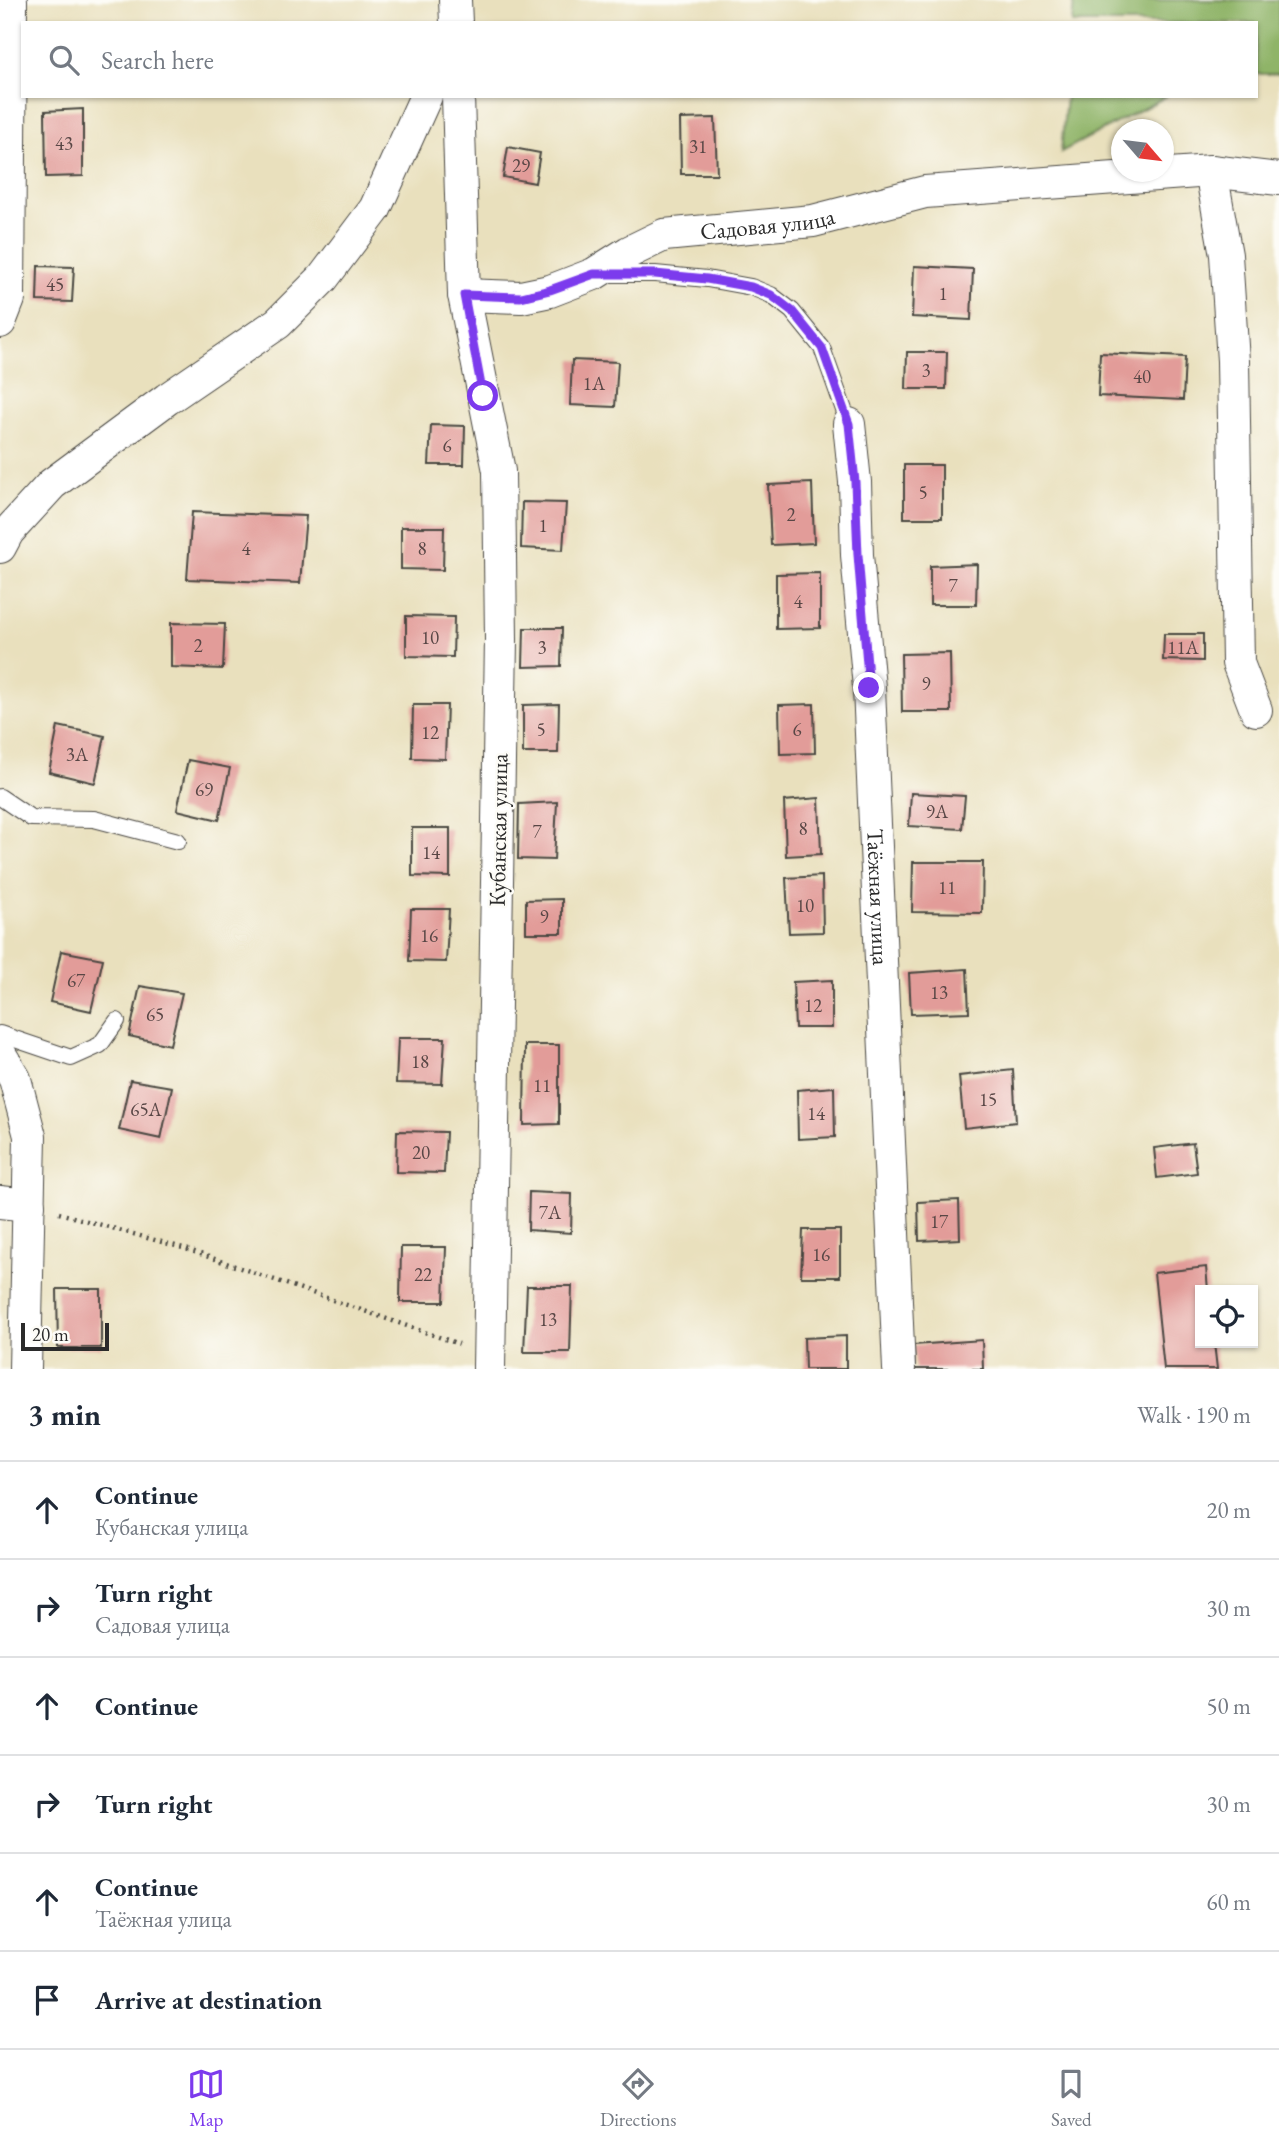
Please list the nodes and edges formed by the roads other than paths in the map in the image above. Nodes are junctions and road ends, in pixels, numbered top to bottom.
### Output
1 (11, 0) edge
2 (455, 0) edge
3 (456, 21) edge
4 (425, 98) edge
5 (458, 98) edge
6 (1211, 171) junction
7 (1279, 178) edge
8 (594, 274) junction
9 (464, 295) junction
10 (0, 322) edge
11 (849, 424) joint
12 (0, 547) edge
13 (1256, 710) dead end
14 (0, 797) edge
15 (178, 841) dead end
16 (117, 1021) dead end
17 (0, 1034) edge
18 (0, 1055) edge
19 (15, 1204) edge
20 (489, 1362) edge
21 (25, 1369) edge
22 (899, 1369) edge

1 - 10 street
2 - 3 street
4 - 12 street
5 - 9 street
6 - 7 street, Садовая улица
6 - 8 street, Садовая улица
6 - 13 street
8 - 9 street, Садовая улица
8 - 11 lane
9 - 20 street, Кубанская улица
11 - 22 street, Таёжная улица
14 - 15 lane
16 - 17 lane
18 - 19 street
19 - 21 street

